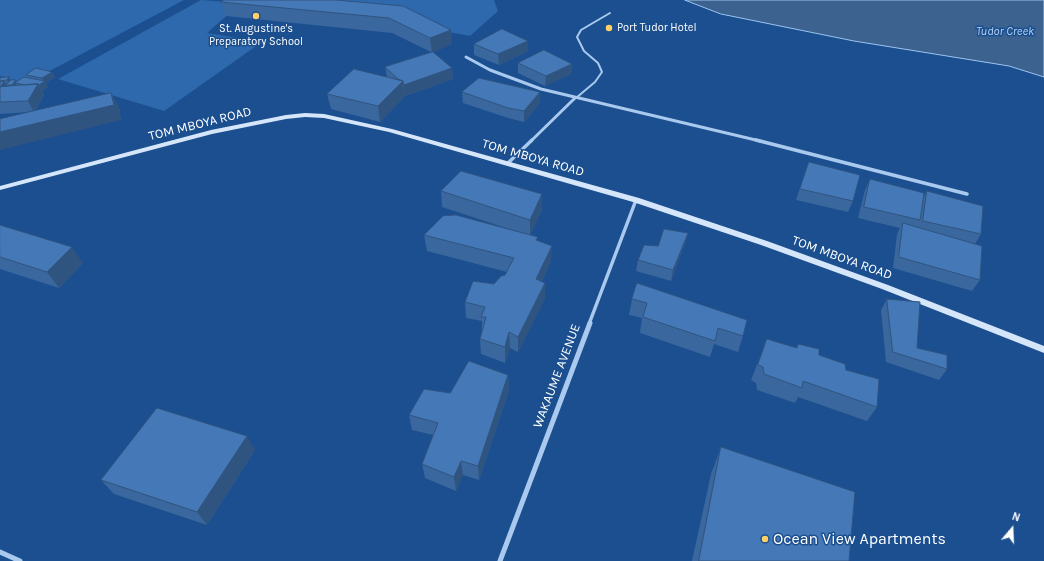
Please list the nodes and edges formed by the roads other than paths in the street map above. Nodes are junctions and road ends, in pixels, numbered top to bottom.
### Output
1 (610, 13) dead end
2 (466, 57) dead end
3 (575, 98) junction
4 (508, 163) junction
5 (0, 188) edge
6 (967, 194) dead end
7 (636, 200) junction
8 (1044, 350) edge
9 (0, 552) edge
10 (20, 561) edge
11 (500, 561) edge

1 - 3 lane
2 - 3 street
3 - 4 street
3 - 6 street
4 - 5 main road, TOM MBOYA ROAD
4 - 7 main road, TOM MBOYA ROAD
7 - 8 main road, TOM MBOYA ROAD
7 - 11 street, WAKAUME AVENUE
9 - 10 street

